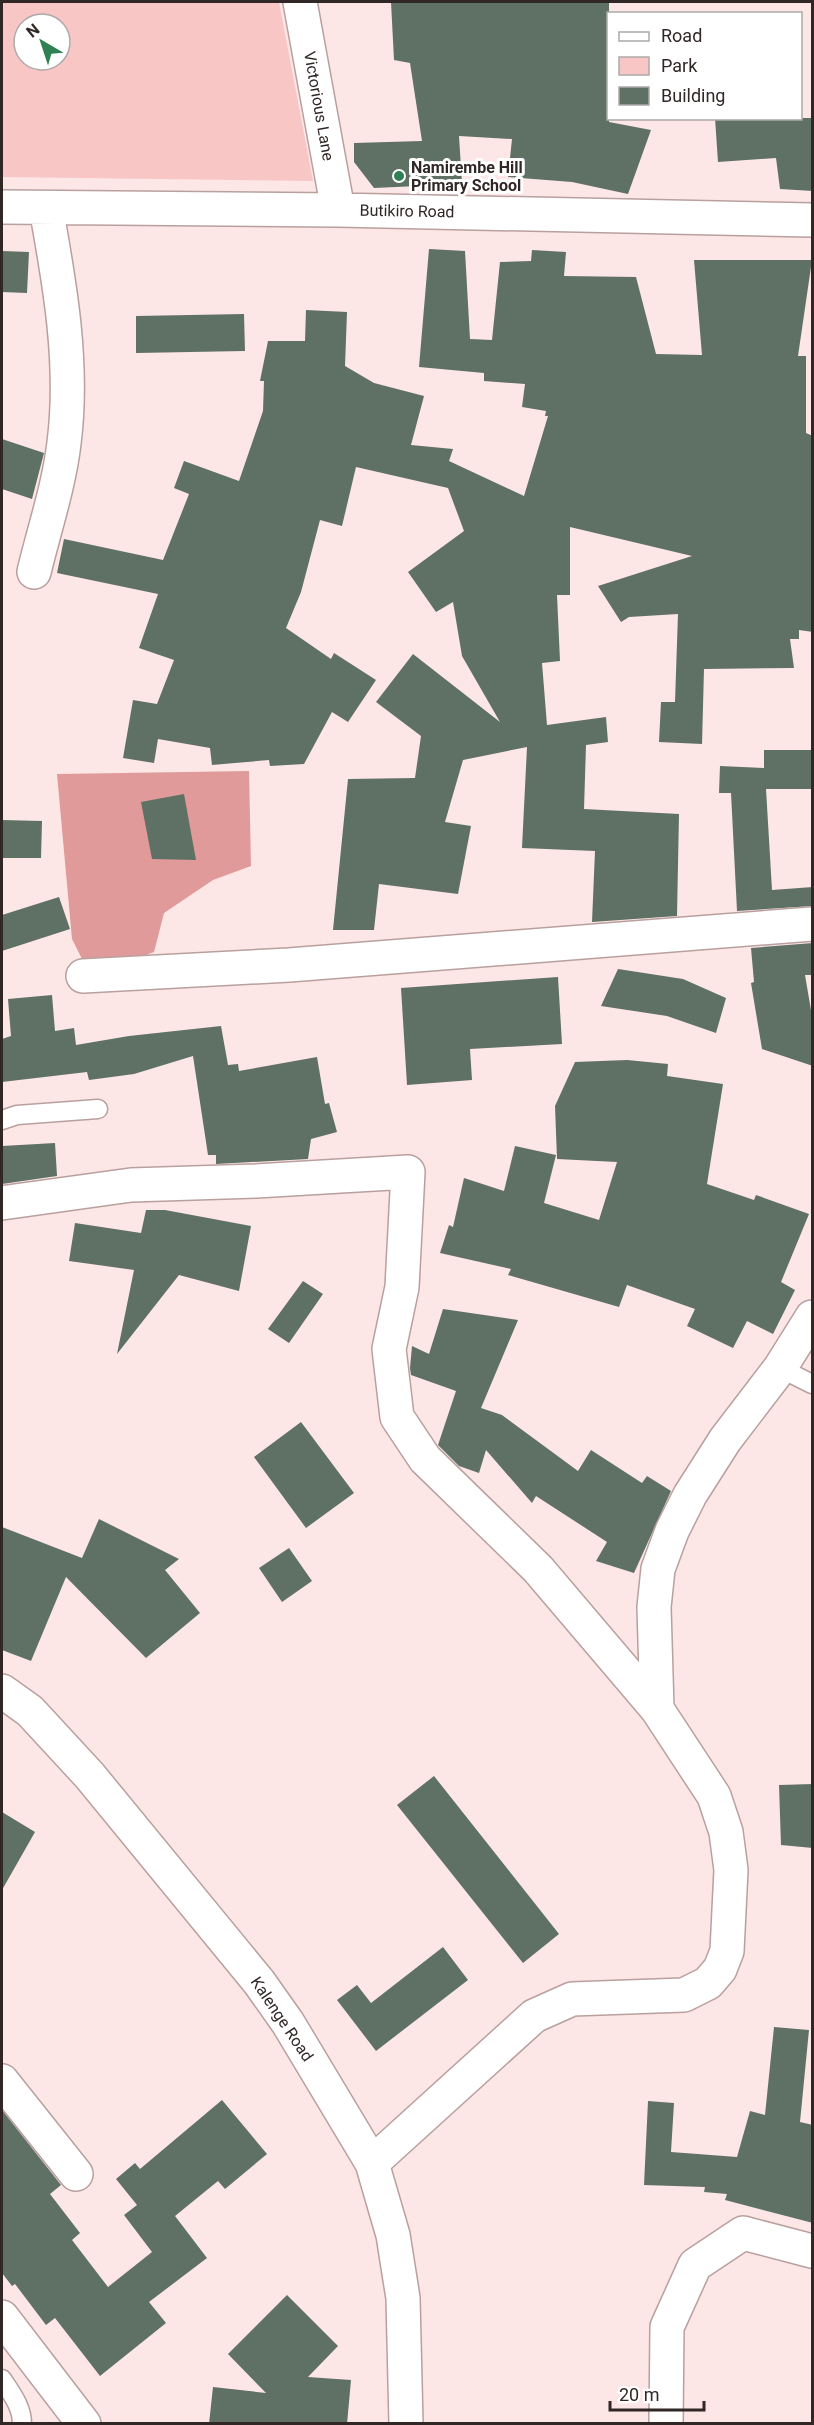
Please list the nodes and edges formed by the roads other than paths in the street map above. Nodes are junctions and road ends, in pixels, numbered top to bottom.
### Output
1 (300, 2) edge
2 (2, 207) edge
3 (46, 208) junction
4 (338, 210) junction
5 (813, 220) edge
6 (34, 572) dead end
7 (813, 924) edge
8 (83, 976) dead end
9 (98, 1109) dead end
10 (2, 1120) edge
11 (2, 1203) edge
12 (813, 1317) edge
13 (780, 1368) junction
14 (813, 1384) edge
15 (2, 1691) edge
16 (657, 1709) junction
17 (2, 2081) edge
18 (372, 2163) junction
19 (76, 2175) dead end
20 (813, 2252) edge
21 (2, 2317) edge
22 (2, 2379) edge
23 (22, 2424) edge
24 (84, 2424) edge
25 (406, 2424) edge
26 (666, 2424) edge

1 - 4 street, Victorious Lane
2 - 3 street, Butikiro Road
3 - 4 street, Butikiro Road
3 - 6 street
4 - 5 street, Butikiro Road
7 - 8 street
9 - 10 lane
11 - 16 street
12 - 13 street
13 - 14 lane
13 - 16 street
15 - 18 street, Kalenge Road
16 - 18 street
17 - 19 street
18 - 25 street, Kalenge Road
20 - 26 street
21 - 24 street
22 - 23 lane

